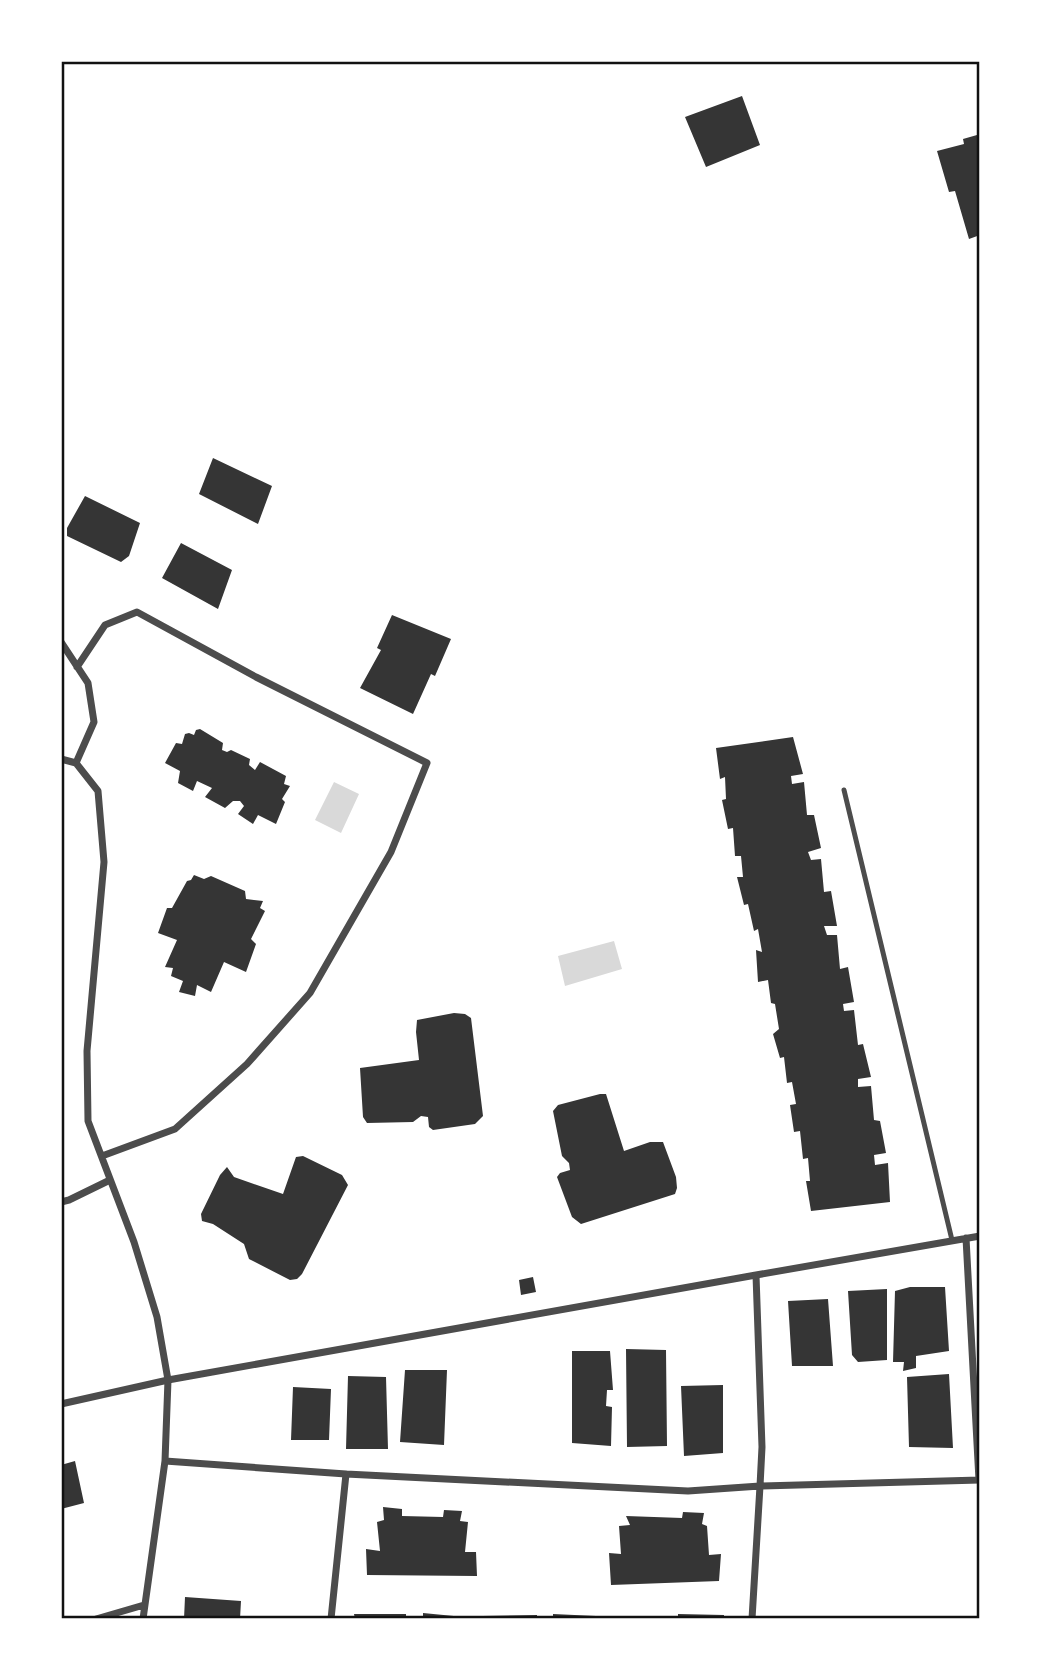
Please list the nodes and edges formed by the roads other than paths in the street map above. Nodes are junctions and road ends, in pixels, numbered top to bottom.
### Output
1 (61, 642) edge
2 (77, 667) junction
3 (61, 759) edge
4 (76, 763) junction
5 (844, 790) dead end
6 (102, 1156) junction
7 (110, 1180) junction
8 (61, 1202) edge
9 (980, 1236) edge
10 (966, 1238) junction
11 (952, 1240) junction
12 (756, 1275) junction
13 (168, 1380) junction
14 (61, 1404) edge
15 (165, 1461) junction
16 (346, 1474) junction
17 (979, 1480) edge
18 (760, 1486) junction
19 (144, 1605) junction
20 (96, 1619) edge
21 (144, 1619) edge
22 (331, 1619) edge
23 (752, 1619) edge

1 - 2 street
2 - 4 street
2 - 6 street
3 - 4 street
4 - 6 street
5 - 11 lane
6 - 7 street
7 - 8 street
7 - 13 street
9 - 10 street
10 - 11 street
10 - 17 street
11 - 12 street
12 - 13 street
12 - 18 street
13 - 14 street
13 - 15 street
15 - 16 street
15 - 19 street
16 - 18 street
16 - 22 street
17 - 18 street
18 - 23 street
19 - 20 street
19 - 21 street

